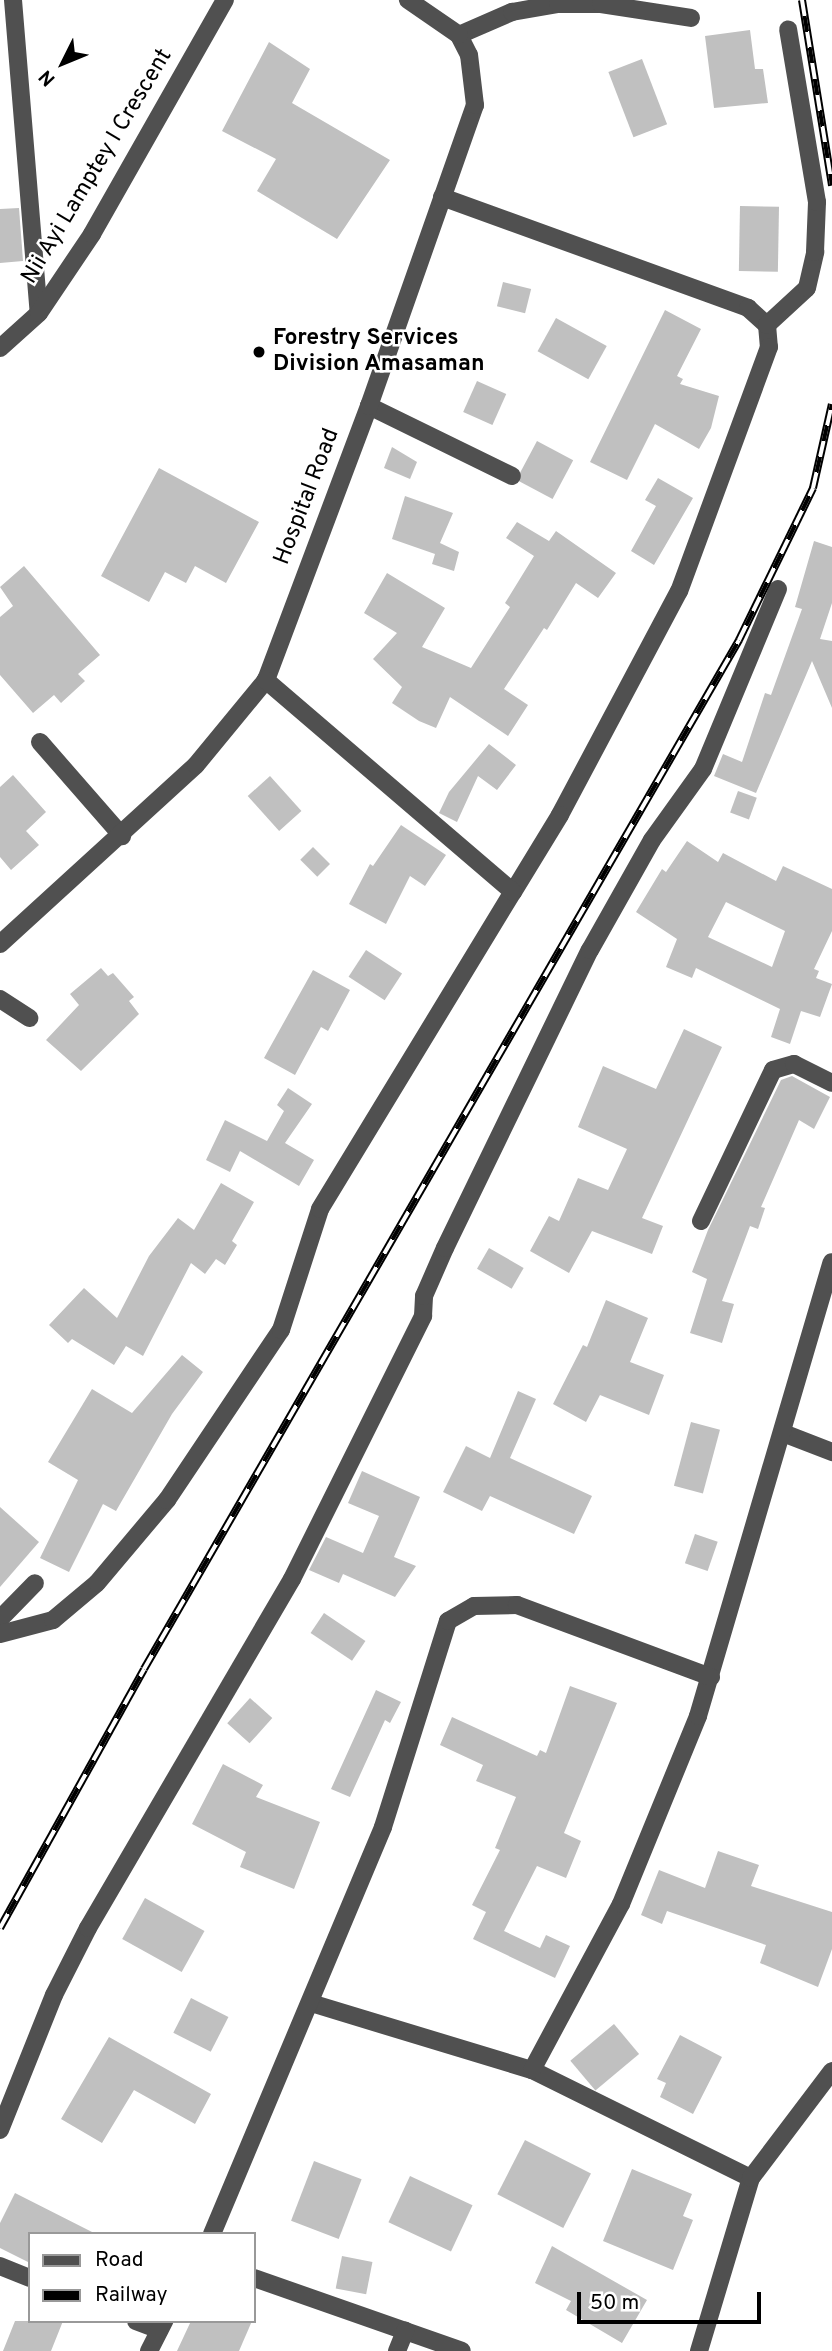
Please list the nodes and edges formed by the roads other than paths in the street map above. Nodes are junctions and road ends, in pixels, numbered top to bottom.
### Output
1 (13, 0) edge
2 (225, 0) edge
3 (408, 0) edge
4 (691, 18) dead end
5 (788, 29) dead end
6 (459, 35) junction
7 (442, 198) junction
8 (39, 313) junction
9 (767, 325) junction
10 (0, 348) edge
11 (369, 406) junction
12 (512, 476) dead end
13 (778, 589) dead end
14 (266, 680) junction
15 (40, 742) dead end
16 (122, 836) junction
17 (513, 892) junction
18 (0, 944) edge
19 (0, 999) edge
20 (29, 1018) dead end
21 (832, 1083) edge
22 (701, 1221) dead end
23 (832, 1262) edge
24 (783, 1433) junction
25 (832, 1452) edge
26 (36, 1583) dead end
27 (0, 1619) edge
28 (0, 1634) edge
29 (711, 1676) junction
30 (311, 2003) junction
31 (532, 2070) junction
32 (832, 2071) edge
33 (0, 2130) edge
34 (751, 2178) junction
35 (213, 2232) edge
36 (0, 2266) edge
37 (28, 2277) edge
38 (256, 2279) edge
39 (161, 2326) edge
40 (405, 2331) junction
41 (149, 2351) edge
42 (397, 2351) edge
43 (463, 2351) edge
44 (699, 2351) edge

1 - 8 street
2 - 8 street, Nii Ayi Lamptey I Crescent
3 - 6 street
4 - 6 street
5 - 9 street
6 - 7 street, Hospital Road
7 - 9 street
7 - 11 street, Hospital Road
8 - 10 street, Nii Ayi Lamptey I Crescent
9 - 17 street
11 - 12 street
11 - 14 street, Hospital Road
13 - 33 street
14 - 16 street, Hospital Road
14 - 17 street
15 - 16 street
16 - 18 street, Hospital Road
17 - 28 street
19 - 20 street
21 - 22 street
23 - 24 street
24 - 25 street
24 - 29 street
26 - 27 street
29 - 30 street
29 - 31 street
30 - 31 street
30 - 35 street
31 - 34 street
32 - 34 street
34 - 44 street
36 - 37 street
38 - 40 street
39 - 41 street
40 - 42 street
40 - 43 street

